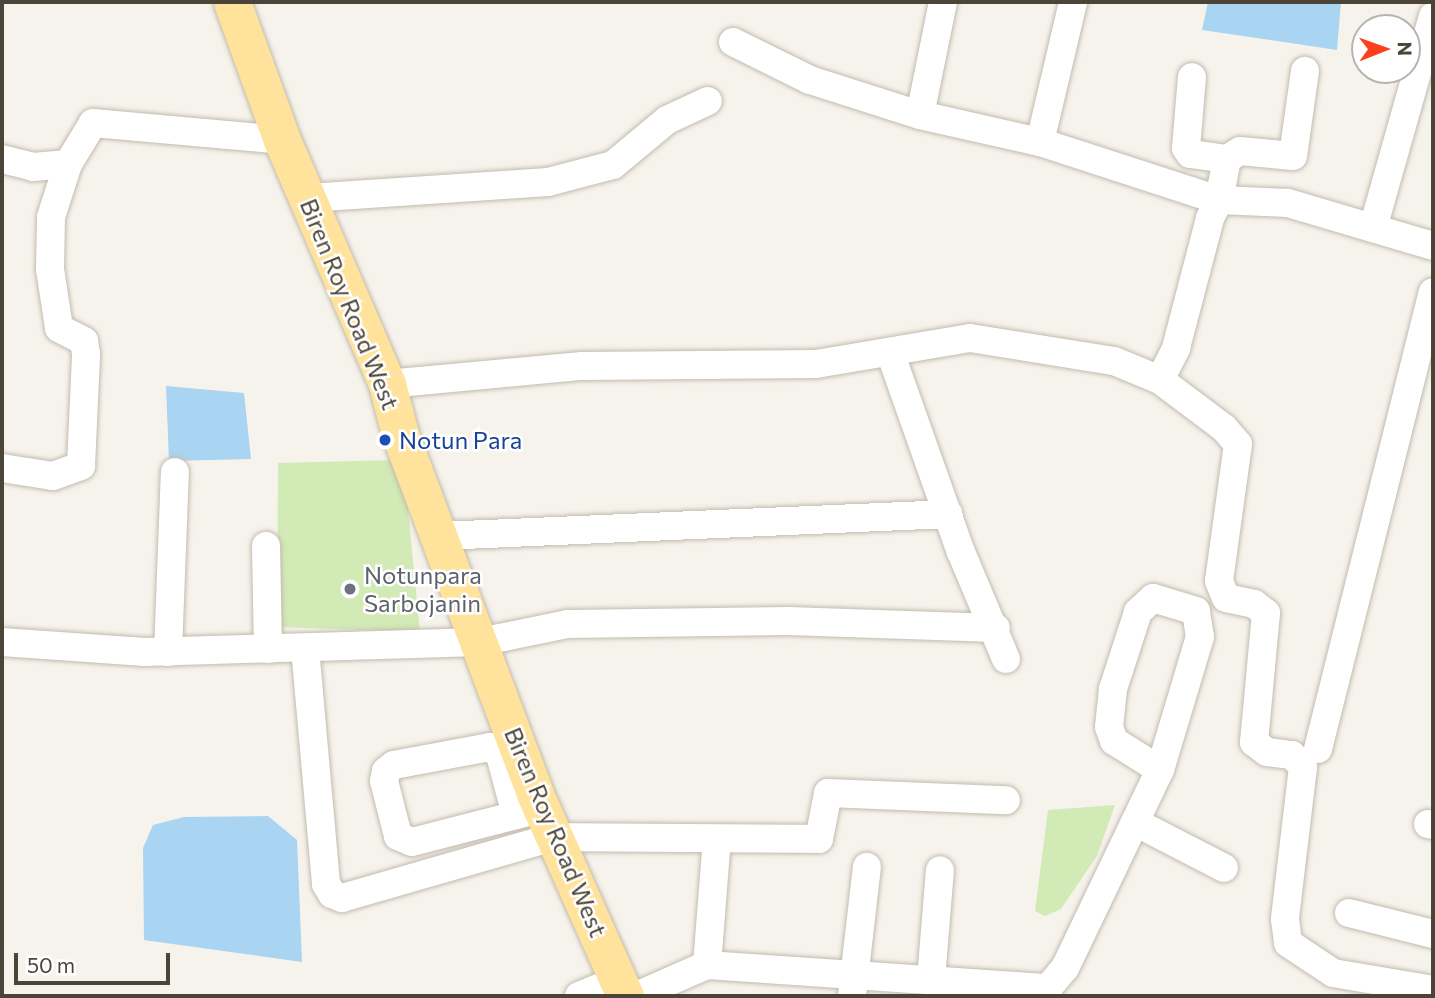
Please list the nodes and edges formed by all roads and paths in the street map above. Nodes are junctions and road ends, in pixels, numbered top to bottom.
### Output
1 (232, 2) edge
2 (943, 2) edge
3 (1073, 2) edge
4 (1433, 16) edge
5 (733, 43) dead end
6 (1305, 71) dead end
7 (1192, 76) dead end
8 (708, 101) dead end
9 (920, 115) junction
10 (282, 140) junction
11 (1040, 142) junction
12 (2, 159) edge
13 (1227, 159) junction
14 (68, 164) junction
15 (308, 198) junction
16 (1219, 200) junction
17 (1373, 228) junction
18 (1433, 246) edge
19 (1433, 292) edge
20 (890, 352) junction
21 (1160, 380) junction
22 (387, 384) junction
23 (2, 468) edge
24 (175, 472) dead end
25 (949, 514) junction
26 (440, 536) junction
27 (266, 546) dead end
28 (996, 628) junction
29 (2, 642) edge
30 (480, 642) junction
31 (305, 648) junction
32 (268, 649) junction
33 (168, 652) junction
34 (1006, 659) dead end
35 (1318, 749) dead end
36 (1160, 770) junction
37 (1006, 800) dead end
38 (537, 820) junction
39 (1135, 822) junction
40 (716, 851) dead end
41 (867, 867) dead end
42 (1224, 868) dead end
43 (940, 870) dead end
44 (1349, 913) dead end
45 (1433, 934) edge
46 (707, 965) junction
47 (931, 979) junction
48 (853, 985) edge
49 (983, 989) edge
50 (1433, 990) edge
51 (627, 991) edge
52 (579, 996) edge

1 - 10 main road, Biren Roy Road West
2 - 9 street
3 - 11 street
4 - 17 street
5 - 9 street
6 - 13 street
7 - 13 street
8 - 15 street
9 - 11 street
10 - 14 street
10 - 15 main road, Biren Roy Road West
11 - 16 street
12 - 14 street
13 - 16 street
14 - 23 street
15 - 22 main road, Biren Roy Road West
16 - 17 street
16 - 21 street
17 - 18 street
19 - 35 street
20 - 21 street
20 - 22 street
20 - 25 street
21 - 50 street
22 - 26 main road, Biren Roy Road West
24 - 33 street
25 - 26 street
25 - 28 street
26 - 30 main road, Biren Roy Road West
27 - 32 street
28 - 30 street
28 - 34 street
29 - 33 street
30 - 31 street
30 - 38 main road, Biren Roy Road West
31 - 32 street
31 - 38 street
32 - 33 street
36 - 36 street
36 - 39 street
37 - 38 street
38 - 38 street
38 - 51 main road, Biren Roy Road West
39 - 42 street
39 - 49 street
40 - 46 street
41 - 48 street
43 - 47 street
44 - 45 street
46 - 48 street
46 - 51 street
47 - 48 street
47 - 49 street
51 - 52 street

